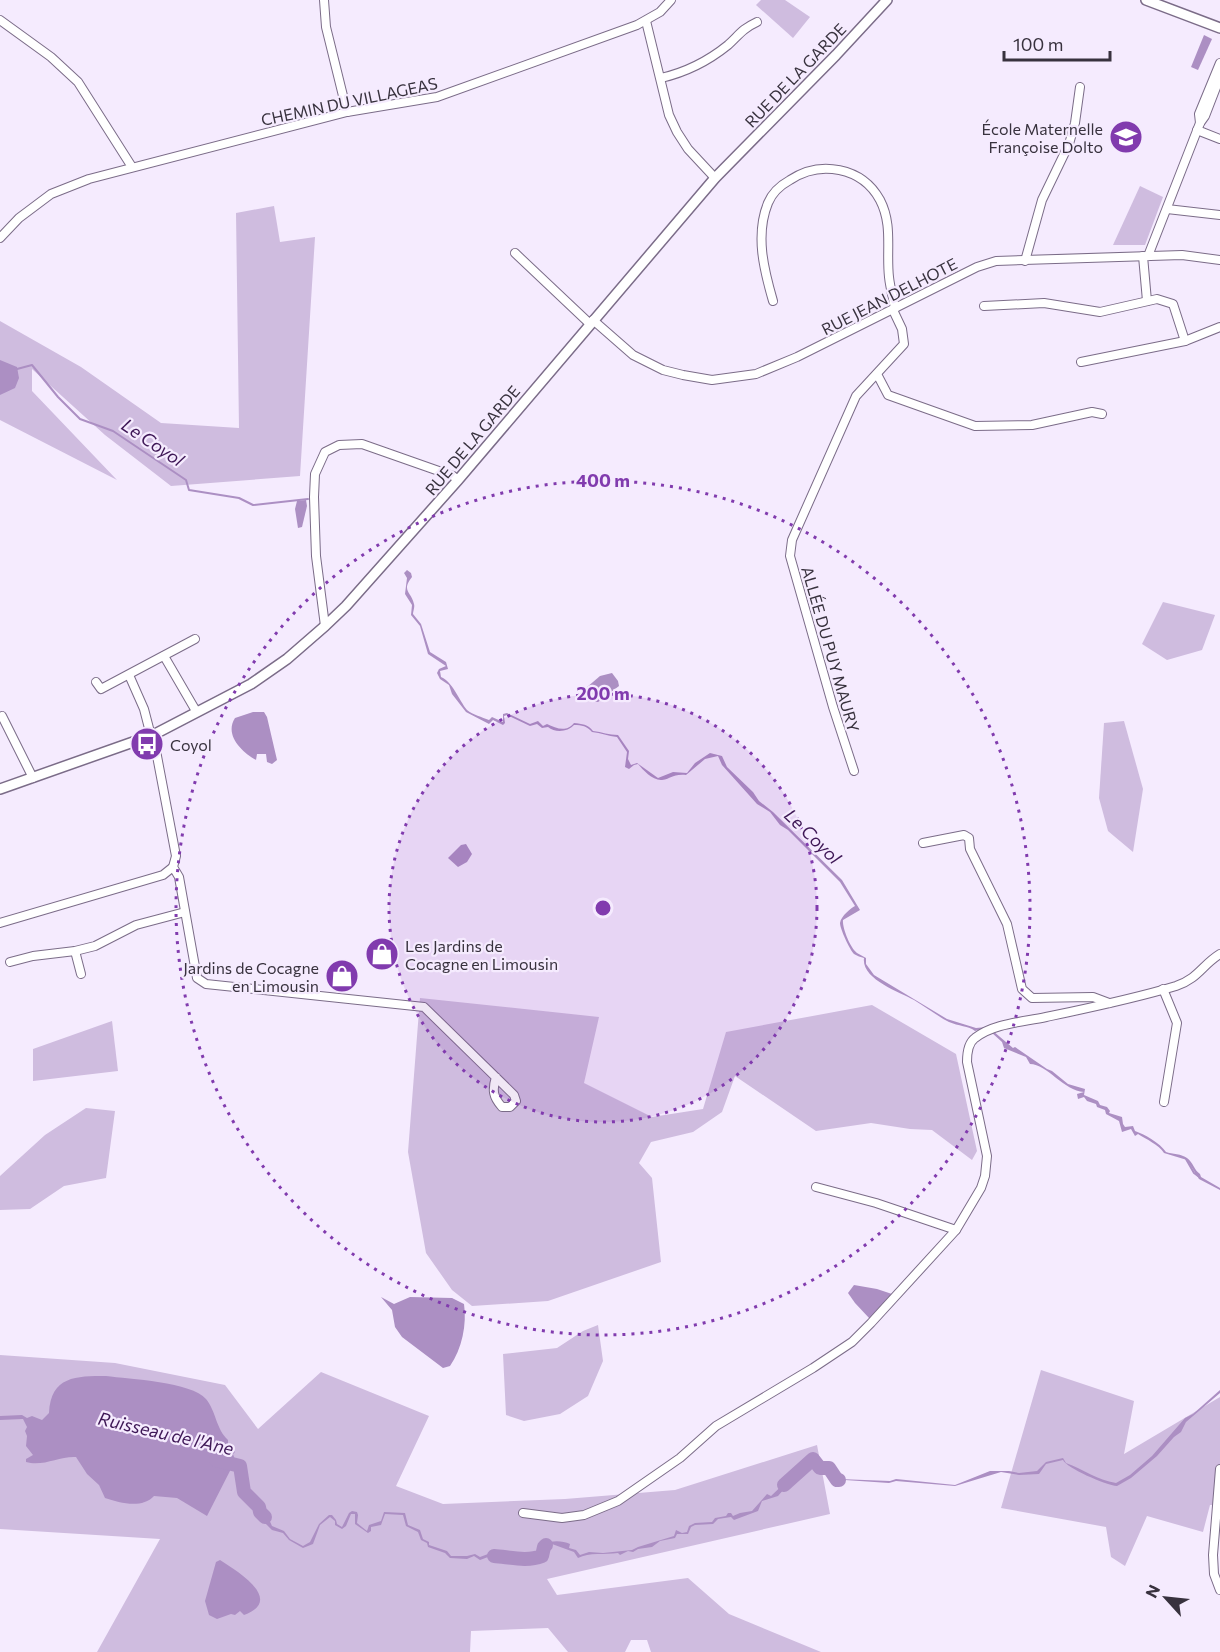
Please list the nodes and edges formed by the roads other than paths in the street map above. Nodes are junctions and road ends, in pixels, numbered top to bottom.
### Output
1 (324, 0) edge
2 (671, 0) edge
3 (887, 0) edge
4 (1146, 0) edge
5 (0, 20) edge
6 (646, 21) junction
7 (757, 22) dead end
8 (1220, 28) edge
9 (1220, 63) edge
10 (1220, 77) edge
11 (661, 78) junction
12 (1080, 87) dead end
13 (347, 112) junction
14 (1199, 127) junction
15 (1220, 139) edge
16 (132, 167) junction
17 (715, 178) junction
18 (1167, 209) junction
19 (1220, 215) edge
20 (0, 238) edge
21 (515, 254) dead end
22 (1146, 256) junction
23 (1220, 260) edge
24 (1025, 261) junction
25 (773, 301) dead end
26 (1147, 301) junction
27 (984, 306) dead end
28 (894, 309) junction
29 (591, 322) junction
30 (1220, 327) edge
31 (1185, 341) junction
32 (1081, 362) dead end
33 (877, 374) junction
34 (1102, 414) dead end
35 (458, 480) junction
36 (325, 626) junction
37 (195, 639) dead end
38 (164, 656) junction
39 (129, 675) junction
40 (96, 682) dead end
41 (196, 711) junction
42 (2, 716) dead end
43 (152, 735) junction
44 (854, 771) dead end
45 (33, 778) junction
46 (0, 789) edge
47 (923, 843) dead end
48 (173, 867) junction
49 (185, 912) junction
50 (0, 923) edge
51 (75, 951) junction
52 (1220, 954) edge
53 (10, 962) dead end
54 (81, 974) dead end
55 (1162, 989) junction
56 (1109, 1003) junction
57 (496, 1077) dead end
58 (1164, 1102) dead end
59 (816, 1187) dead end
60 (956, 1230) junction
61 (1220, 1469) edge
62 (523, 1513) dead end
63 (1220, 1590) edge

1 - 13 street
2 - 6 street, CHEMIN DU VILLAGEAS
3 - 17 main road, RUE DE LA GARDE
4 - 8 main road
5 - 16 street
6 - 11 street
6 - 13 street, CHEMIN DU VILLAGEAS
7 - 11 street
9 - 14 street
10 - 14 street
11 - 17 street
12 - 24 street
13 - 16 street, CHEMIN DU VILLAGEAS
14 - 15 street
14 - 18 street
16 - 20 street, CHEMIN DU VILLAGEAS
17 - 29 main road, RUE DE LA GARDE
18 - 19 street
18 - 22 street
21 - 29 street, RUE JEAN DELHOTE
22 - 23 street, RUE JEAN DELHOTE
22 - 24 street, RUE JEAN DELHOTE
22 - 26 street
24 - 28 street, RUE JEAN DELHOTE
25 - 28 street
26 - 27 street
26 - 31 street
28 - 29 street, RUE JEAN DELHOTE
28 - 33 street, ALLÉE DU PUY MAURY
29 - 35 main road, RUE DE LA GARDE
30 - 31 street
31 - 32 street
33 - 34 street
33 - 44 street, ALLÉE DU PUY MAURY
35 - 36 main road, RUE DE LA GARDE
35 - 36 street
36 - 41 main road, RUE DE LA GARDE
37 - 38 street
38 - 39 street
38 - 41 street
39 - 40 street
39 - 43 street
41 - 43 main road, RUE DE LA GARDE
42 - 45 street
43 - 45 main road, RUE DE LA GARDE
43 - 48 street
45 - 46 main road, RUE DE LA GARDE
47 - 56 street
48 - 49 street
48 - 50 street
49 - 51 street
49 - 57 street
51 - 53 street
51 - 54 street
52 - 55 street
55 - 56 street
55 - 58 street
56 - 60 street
59 - 60 street
60 - 62 street
61 - 63 street

